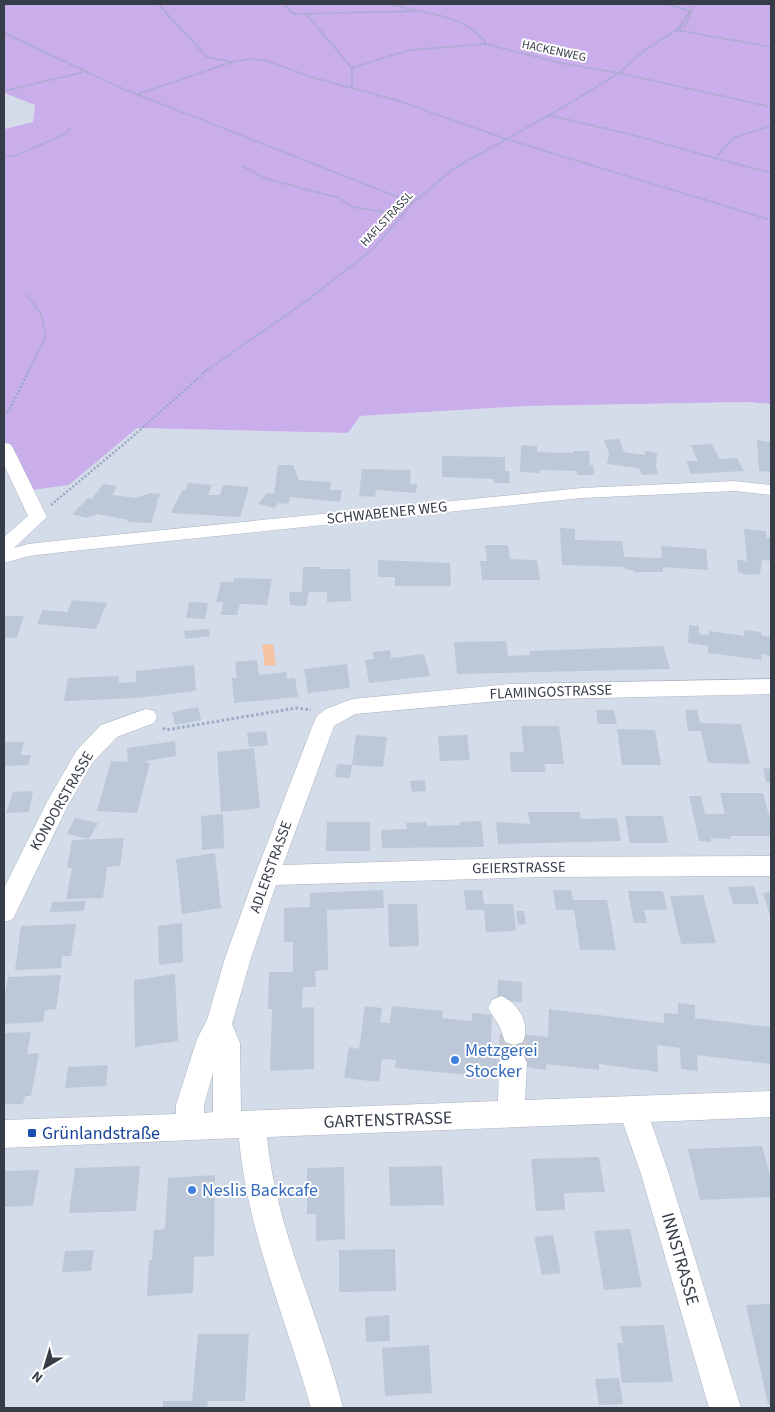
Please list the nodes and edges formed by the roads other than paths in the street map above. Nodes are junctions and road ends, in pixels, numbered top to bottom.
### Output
1 (4, 448) edge
2 (771, 490) edge
3 (4, 547) edge
4 (4, 557) edge
5 (771, 686) edge
6 (334, 714) joint
7 (146, 717) road end
8 (771, 866) edge
9 (267, 875) junction
10 (4, 912) edge
11 (501, 1008) dead end
12 (219, 1024) junction
13 (514, 1033) tunnel mouth
14 (513, 1063) tunnel mouth
15 (771, 1104) edge
16 (633, 1110) junction
17 (511, 1115) junction
18 (240, 1126) junction
19 (189, 1127) junction
20 (4, 1134) edge
21 (327, 1408) edge
22 (725, 1408) edge

1 - 3 street
2 - 4 street, SCHWABENER WEG
5 - 6 street, FLAMINGOSTRASSE
6 - 9 street, ADLERSTRASSE
7 - 10 street, KONDORSTRASSE
8 - 9 street, GEIERSTRASSE
9 - 12 street, ADLERSTRASSE
11 - 13 street
12 - 18 street
12 - 19 street, ADLERSTRASSE
14 - 17 street
15 - 16 street, GARTENSTRASSE
16 - 17 street, GARTENSTRASSE
16 - 22 street, INNSTRASSE
17 - 18 street, GARTENSTRASSE
18 - 19 street, GARTENSTRASSE
18 - 21 street
19 - 20 street, GARTENSTRASSE

